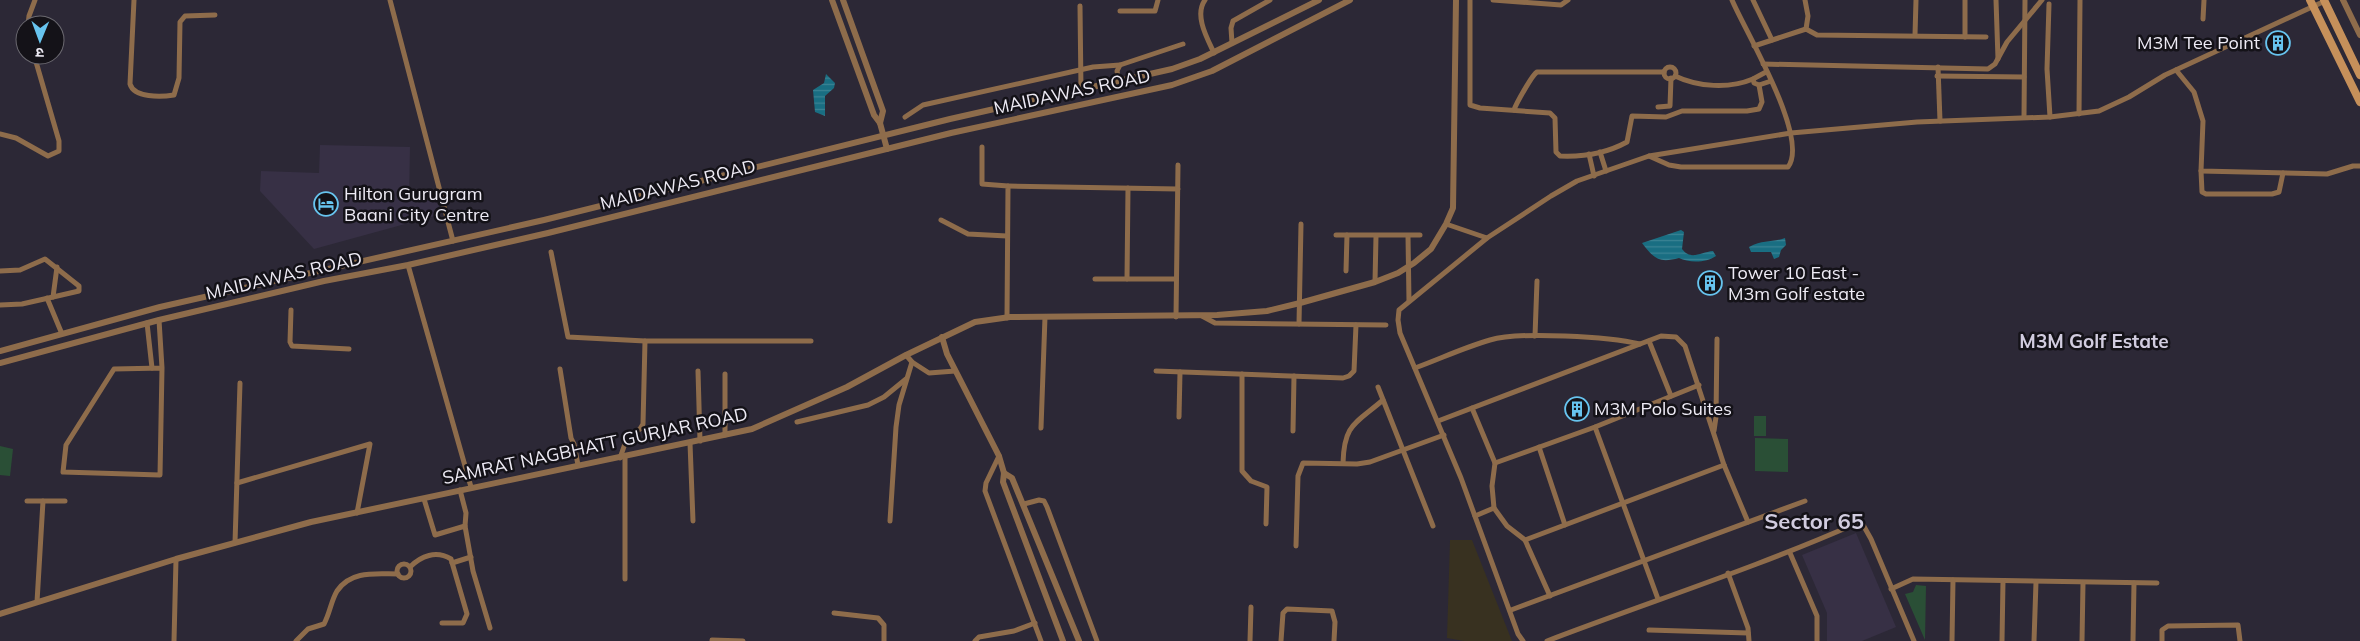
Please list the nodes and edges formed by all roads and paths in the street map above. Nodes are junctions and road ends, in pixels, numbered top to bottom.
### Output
1 (35, 0) edge
2 (134, 0) edge
3 (390, 0) edge
4 (832, 0) edge
5 (843, 0) edge
6 (1158, 0) edge
7 (1205, 0) edge
8 (1270, 0) edge
9 (1319, 0) edge
10 (1350, 0) edge
11 (1456, 0) edge
12 (1470, 0) edge
13 (1493, 0) edge
14 (1568, 0) edge
15 (1732, 0) edge
16 (1753, 0) edge
17 (1805, 0) edge
18 (1916, 0) edge
19 (1965, 0) edge
20 (1996, 0) edge
21 (2026, 0) edge
22 (2042, 0) edge
23 (2080, 0) edge
24 (2204, 0) edge
25 (2324, 0) edge
26 (2343, 0) edge
27 (2311, 3) edge
28 (2049, 4) dead end
29 (1080, 6) dead end
30 (1120, 11) dead end
31 (28, 15) edge
32 (215, 15) dead end
33 (2025, 19) junction
34 (2203, 19) dead end
35 (1806, 30) junction
36 (1915, 35) junction
37 (2360, 35) edge
38 (1965, 37) junction
39 (1986, 37) dead end
40 (1772, 40) junction
41 (1232, 43) junction
42 (1183, 44) dead end
43 (1754, 46) junction
44 (1214, 53) junction
45 (1998, 60) junction
46 (1762, 64) junction
47 (37, 65) edge
48 (1120, 65) junction
49 (1938, 67) junction
50 (1080, 70) junction
51 (2176, 70) junction
52 (1664, 72) junction
53 (1766, 72) junction
54 (2360, 75) edge
55 (1937, 76) junction
56 (1673, 77) junction
57 (2024, 77) junction
58 (1753, 79) junction
59 (1119, 81) junction
60 (1771, 81) junction
61 (1759, 86) junction
62 (1081, 90) junction
63 (2360, 102) edge
64 (1658, 107) dead end
65 (1514, 110) junction
66 (2080, 114) junction
67 (905, 117) dead end
68 (2024, 117) junction
69 (2050, 117) junction
70 (1940, 121) junction
71 (880, 123) junction
72 (1791, 133) junction
73 (0, 134) edge
74 (883, 135) junction
75 (982, 147) dead end
76 (887, 149) junction
77 (1600, 152) junction
78 (1589, 154) junction
79 (1649, 156) junction
80 (1178, 165) dead end
81 (2360, 166) edge
82 (1606, 171) junction
83 (2201, 171) junction
84 (2283, 173) junction
85 (1594, 176) junction
86 (1008, 186) junction
87 (1128, 188) junction
88 (1178, 189) junction
89 (941, 220) dead end
90 (1301, 224) dead end
91 (1446, 224) junction
92 (1336, 235) dead end
93 (1347, 235) junction
94 (1420, 235) dead end
95 (1007, 236) junction
96 (1376, 236) junction
97 (1408, 236) junction
98 (1487, 238) junction
99 (453, 241) junction
100 (551, 252) dead end
101 (408, 265) junction
102 (57, 267) junction
103 (1408, 267) junction
104 (0, 271) edge
105 (320, 271) junction
106 (1346, 271) dead end
107 (1096, 279) dead end
108 (1127, 279) junction
109 (1176, 279) junction
110 (324, 281) junction
111 (1537, 281) dead end
112 (1375, 282) junction
113 (50, 298) junction
114 (1409, 301) junction
115 (1300, 303) junction
116 (0, 305) edge
117 (291, 310) dead end
118 (1202, 316) junction
119 (1045, 317) junction
120 (1176, 317) junction
121 (1007, 318) junction
122 (159, 320) junction
123 (147, 323) junction
124 (1299, 324) junction
125 (1356, 325) junction
126 (1386, 325) dead end
127 (62, 334) junction
128 (1534, 336) junction
129 (942, 337) junction
130 (1717, 339) dead end
131 (645, 341) junction
132 (811, 341) dead end
133 (1650, 341) junction
134 (1640, 344) junction
135 (349, 349) dead end
136 (0, 351) edge
137 (906, 355) junction
138 (912, 362) junction
139 (0, 363) edge
140 (152, 368) junction
141 (162, 368) junction
142 (1415, 368) junction
143 (560, 369) dead end
144 (698, 371) dead end
145 (955, 371) junction
146 (1156, 371) dead end
147 (1180, 372) junction
148 (726, 374) dead end
149 (1242, 374) junction
150 (1294, 376) junction
151 (907, 378) junction
152 (240, 383) dead end
153 (1699, 385) junction
154 (1378, 388) dead end
155 (1671, 396) junction
156 (1383, 400) junction
157 (1472, 408) junction
158 (1179, 417) dead end
159 (1438, 421) junction
160 (797, 422) dead end
161 (1595, 427) junction
162 (1041, 428) dead end
163 (1293, 431) dead end
164 (1714, 431) junction
165 (725, 435) junction
166 (1444, 435) junction
167 (700, 441) junction
168 (690, 443) junction
169 (1539, 447) junction
170 (1403, 450) junction
171 (999, 456) junction
172 (623, 457) junction
173 (1343, 463) junction
174 (1495, 463) junction
175 (578, 465) junction
176 (1724, 465) junction
177 (1004, 473) junction
178 (237, 483) junction
179 (471, 487) junction
180 (460, 490) junction
181 (424, 499) junction
182 (27, 501) dead end
183 (42, 501) junction
184 (65, 501) dead end
185 (1806, 501) dead end
186 (1024, 504) junction
187 (1624, 504) junction
188 (1494, 508) junction
189 (357, 513) junction
190 (1475, 516) junction
191 (693, 521) dead end
192 (890, 521) dead end
193 (1748, 522) junction
194 (1266, 524) dead end
195 (1565, 525) junction
196 (465, 526) junction
197 (1433, 526) dead end
198 (1525, 540) junction
199 (235, 543) junction
200 (1296, 546) dead end
201 (1790, 553) junction
202 (470, 557) junction
203 (176, 559) junction
204 (1643, 561) junction
205 (452, 563) junction
206 (410, 567) junction
207 (1728, 573) junction
208 (398, 574) junction
209 (625, 579) dead end
210 (1953, 580) junction
211 (2003, 581) junction
212 (2036, 582) junction
213 (2084, 583) junction
214 (2134, 583) junction
215 (2157, 583) dead end
216 (1891, 589) junction
217 (1550, 596) junction
218 (1658, 599) junction
219 (37, 602) junction
220 (1251, 608) dead end
221 (1511, 610) junction
222 (834, 613) dead end
223 (0, 614) edge
224 (442, 623) dead end
225 (1034, 623) junction
226 (490, 628) dead end
227 (1649, 630) dead end
228 (1748, 633) junction
229 (712, 640) edge
230 (174, 641) edge
231 (296, 641) edge
232 (743, 641) edge
233 (884, 641) edge
234 (975, 641) edge
235 (1041, 641) edge
236 (1063, 641) edge
237 (1079, 641) edge
238 (1097, 641) edge
239 (1250, 641) edge
240 (1281, 641) edge
241 (1334, 641) edge
242 (1523, 641) edge
243 (1546, 641) edge
244 (1749, 641) edge
245 (1817, 641) edge
246 (1914, 641) edge
247 (1952, 641) edge
248 (2002, 641) edge
249 (2034, 641) edge
250 (2082, 641) edge
251 (2133, 641) edge
252 (2162, 641) edge
253 (2240, 641) edge

1 - 31 street
2 - 32 street
3 - 99 street
4 - 71 street
5 - 71 street
6 - 30 street
7 - 44 street
8 - 41 street
9 - 41 street, MAIDAWAS ROAD
10 - 76 street, MAIDAWAS ROAD
11 - 91 street, SAMRAT NAGBHATT GURJAR ROAD
12 - 65 street
13 - 14 street
15 - 43 street
16 - 40 street
17 - 35 street
18 - 36 street
19 - 38 street
20 - 45 street
21 - 33 street
22 - 33 street
23 - 66 street
24 - 34 street
25 - 27 street
25 - 54 main road
26 - 37 street
27 - 51 street
27 - 63 main road
28 - 69 street
29 - 50 street
33 - 45 street
33 - 57 street
35 - 36 street
35 - 40 street
36 - 38 street
38 - 39 street
40 - 43 street
41 - 44 street, MAIDAWAS ROAD
42 - 48 street
43 - 46 street
44 - 59 street, MAIDAWAS ROAD
45 - 49 street
46 - 49 street
46 - 53 street
47 - 73 street
48 - 50 street
48 - 59 street
49 - 55 street
50 - 62 street
50 - 67 street
51 - 66 street
51 - 83 street
52 - 56 street
52 - 56 street
52 - 65 street
53 - 58 street
53 - 60 street
55 - 57 street
55 - 70 street
56 - 58 street
56 - 64 street
57 - 68 street
58 - 61 street
59 - 62 street, MAIDAWAS ROAD
60 - 61 street
60 - 72 street
61 - 77 street
62 - 74 street, MAIDAWAS ROAD
65 - 78 street
66 - 69 street
68 - 69 street
68 - 70 street
70 - 72 street
71 - 74 street
72 - 79 street
72 - 79 street
74 - 76 street
74 - 99 street, MAIDAWAS ROAD
75 - 86 street
76 - 101 street, MAIDAWAS ROAD
77 - 78 street
77 - 82 street
78 - 85 street
79 - 82 street
80 - 88 street
81 - 84 street
82 - 85 street
83 - 84 street
83 - 84 street
85 - 98 street
86 - 87 street
86 - 95 street
87 - 88 street
87 - 108 street
88 - 109 street
89 - 95 street
90 - 115 street
91 - 98 street
91 - 103 street, SAMRAT NAGBHATT GURJAR ROAD
92 - 93 street
93 - 96 street
93 - 106 street
94 - 97 street
95 - 121 street
96 - 97 street
96 - 112 street
97 - 103 street
98 - 114 street
99 - 105 street, MAIDAWAS ROAD
100 - 131 street
101 - 110 street, MAIDAWAS ROAD
101 - 179 street
102 - 104 street
102 - 113 street
102 - 113 street
103 - 112 street, SAMRAT NAGBHATT GURJAR ROAD
103 - 114 street
105 - 110 street
105 - 127 street, MAIDAWAS ROAD
107 - 108 street
108 - 109 street
109 - 120 street
110 - 122 street, MAIDAWAS ROAD
111 - 128 street
112 - 115 street, SAMRAT NAGBHATT GURJAR ROAD
113 - 116 street
113 - 127 street
114 - 142 street
115 - 118 street, SAMRAT NAGBHATT GURJAR ROAD
115 - 124 street
117 - 135 street
118 - 120 street, SAMRAT NAGBHATT GURJAR ROAD
118 - 124 street
119 - 120 street, SAMRAT NAGBHATT GURJAR ROAD
119 - 121 street, SAMRAT NAGBHATT GURJAR ROAD
119 - 162 street
121 - 129 street, SAMRAT NAGBHATT GURJAR ROAD
122 - 123 street, MAIDAWAS ROAD
122 - 141 street
123 - 139 street, MAIDAWAS ROAD
123 - 140 street
124 - 125 street
125 - 126 street
125 - 150 street
127 - 136 street, MAIDAWAS ROAD
128 - 134 street
128 - 142 street
129 - 137 street, SAMRAT NAGBHATT GURJAR ROAD
129 - 145 street
130 - 164 street
131 - 132 street
131 - 172 street
133 - 134 street
133 - 153 street
133 - 155 street
134 - 157 street
137 - 138 street
137 - 165 street, SAMRAT NAGBHATT GURJAR ROAD
138 - 145 street
138 - 151 street
140 - 141 street
140 - 141 street
142 - 159 street
143 - 175 street
144 - 167 street
145 - 171 street
146 - 147 street
147 - 149 street
147 - 158 street
148 - 165 street
149 - 150 street
149 - 194 street
150 - 163 street
151 - 160 street
151 - 192 street
152 - 178 street
153 - 155 street
153 - 164 street
154 - 156 street
155 - 161 street
156 - 170 street
156 - 173 street
157 - 159 street
157 - 174 street
159 - 166 street
161 - 169 street
161 - 187 street
164 - 176 street
165 - 167 street, SAMRAT NAGBHATT GURJAR ROAD
166 - 170 street
166 - 190 street
167 - 168 street, SAMRAT NAGBHATT GURJAR ROAD
168 - 172 street, SAMRAT NAGBHATT GURJAR ROAD
168 - 191 street
169 - 174 street
169 - 195 street
170 - 173 street
170 - 197 street
171 - 177 street
171 - 225 street
172 - 175 street, SAMRAT NAGBHATT GURJAR ROAD
172 - 209 street
173 - 200 street
174 - 188 street
175 - 179 street, SAMRAT NAGBHATT GURJAR ROAD
176 - 187 street
176 - 193 street
177 - 186 street
177 - 236 street
178 - 189 street
178 - 199 street
179 - 180 street, SAMRAT NAGBHATT GURJAR ROAD
180 - 181 street, SAMRAT NAGBHATT GURJAR ROAD
180 - 196 street
181 - 189 street, SAMRAT NAGBHATT GURJAR ROAD
181 - 196 street
182 - 183 street
183 - 184 street
183 - 219 street
185 - 193 street
186 - 237 street
186 - 238 street
187 - 195 street
187 - 204 street
188 - 190 street
188 - 198 street
189 - 199 street, SAMRAT NAGBHATT GURJAR ROAD
190 - 221 street
193 - 204 street
195 - 198 street
196 - 202 street
198 - 217 street
199 - 203 street, SAMRAT NAGBHATT GURJAR ROAD
201 - 207 street
201 - 216 street
201 - 245 street
202 - 205 street
202 - 226 street
203 - 219 street, SAMRAT NAGBHATT GURJAR ROAD
203 - 230 street
204 - 217 street
204 - 218 street
205 - 206 street
205 - 224 street
206 - 208 street
206 - 208 street
207 - 218 street
207 - 228 street
208 - 231 street
210 - 211 street
210 - 216 street
210 - 247 street
211 - 212 street
211 - 248 street
212 - 213 street
212 - 249 street
213 - 214 street
213 - 250 street
214 - 215 street
214 - 251 street
216 - 246 street
217 - 221 street
218 - 243 street
219 - 223 street, SAMRAT NAGBHATT GURJAR ROAD
220 - 239 street
221 - 242 street
222 - 233 street
225 - 234 street
225 - 235 street
227 - 228 street
228 - 244 street
229 - 232 street
240 - 241 street
252 - 253 street

